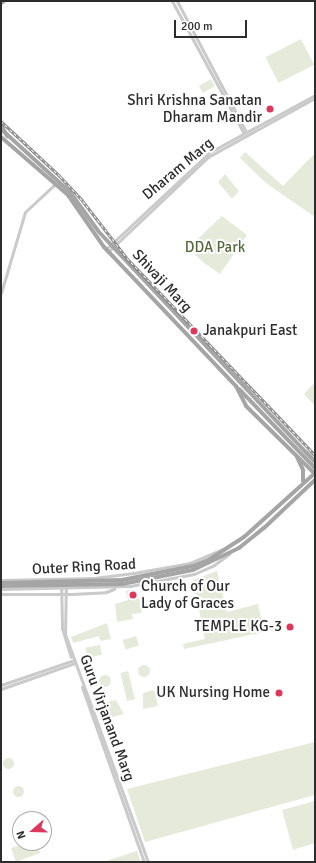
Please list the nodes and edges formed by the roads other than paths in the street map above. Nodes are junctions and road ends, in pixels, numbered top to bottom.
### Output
1 (4, 1) edge
2 (172, 1) edge
3 (177, 1) edge
4 (1, 3) edge
5 (196, 40) junction
6 (315, 97) edge
7 (1, 125) edge
8 (2, 131) edge
9 (245, 133) junction
10 (7, 136) junction
11 (1, 137) edge
12 (57, 181) junction
13 (112, 246) junction
14 (107, 250) junction
15 (1, 293) edge
16 (184, 322) junction
17 (180, 327) junction
18 (236, 386) junction
19 (300, 447) junction
20 (295, 453) junction
21 (315, 457) edge
22 (315, 462) edge
23 (315, 472) edge
24 (315, 480) edge
25 (303, 481) junction
26 (315, 484) edge
27 (307, 488) junction
28 (233, 544) junction
29 (229, 554) junction
30 (66, 578) junction
31 (86, 578) junction
32 (61, 579) junction
33 (1, 581) edge
34 (109, 583) junction
35 (1, 588) edge
36 (116, 588) junction
37 (64, 589) junction
38 (87, 589) junction
39 (1, 594) edge
40 (64, 594) junction
41 (74, 662) junction
42 (1, 685) edge
43 (1, 688) edge
44 (144, 862) edge
45 (148, 862) edge

1 - 4 main road
2 - 5 street
3 - 5 street
5 - 9 street
6 - 9 street, Dharam Marg
7 - 10 main road
8 - 10 main road, Shivaji Marg
9 - 13 street, Dharam Marg
10 - 12 main road, Shivaji Marg
11 - 12 main road, Shivaji Marg
12 - 13 main road, Shivaji Marg
12 - 14 main road, Shivaji Marg
12 - 15 street
13 - 14 street, Dharam Marg
13 - 16 main road, Shivaji Marg
14 - 17 main road, Shivaji Marg
16 - 17 main road
16 - 19 main road, Shivaji Marg
17 - 18 main road, Shivaji Marg
18 - 20 main road, Shivaji Marg
18 - 23 main road
19 - 20 main road
19 - 21 street
19 - 22 main road, Shivaji Marg
20 - 23 main road, Shivaji Marg
20 - 25 main road
23 - 25 main road, Outer Ring Road
24 - 27 main road
25 - 28 main road, Outer Ring Road
26 - 27 main road
27 - 29 main road, Outer Ring Road
28 - 31 street, Outer Ring Road
28 - 34 main road, Outer Ring Road
29 - 34 main road, Outer Ring Road
29 - 36 street, Outer Ring Road
30 - 31 street, Outer Ring Road
30 - 32 street, Outer Ring Road
30 - 37 street, Guru Virjanand Marg
31 - 38 street
32 - 33 street, Outer Ring Road
32 - 37 street, Guru Virjanand Marg
33 - 34 main road, Outer Ring Road
34 - 35 main road, Outer Ring Road
35 - 37 street, Outer Ring Road
36 - 38 street, Outer Ring Road
36 - 40 street
37 - 38 street, Outer Ring Road
37 - 40 street, Guru Virjanand Marg
39 - 40 street
40 - 41 street, Guru Virjanand Marg
41 - 42 street
41 - 43 street
41 - 44 street, Guru Virjanand Marg
41 - 45 street, Guru Virjanand Marg

